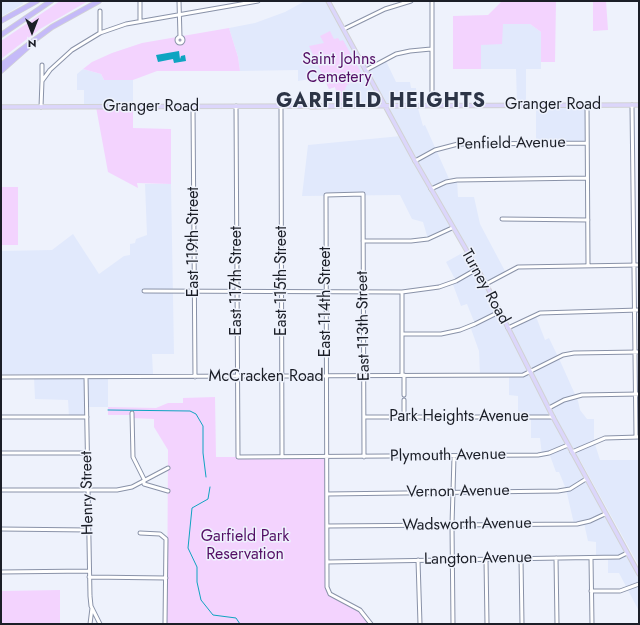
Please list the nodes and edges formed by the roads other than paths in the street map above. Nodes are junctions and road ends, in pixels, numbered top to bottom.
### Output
1 (37, 1) edge
2 (51, 1) edge
3 (99, 1) edge
4 (140, 1) edge
5 (180, 1) edge
6 (258, 1) edge
7 (328, 1) edge
8 (411, 1) edge
9 (432, 1) edge
10 (100, 11) dead end
11 (179, 14) junction
12 (1, 21) edge
13 (140, 21) junction
14 (344, 29) junction
15 (100, 33) junction
16 (41, 34) junction
17 (1, 35) edge
18 (180, 37) dead end
19 (431, 49) junction
20 (1, 65) edge
21 (42, 65) dead end
22 (366, 70) junction
23 (1, 71) edge
24 (42, 81) junction
25 (432, 105) junction
26 (587, 105) junction
27 (632, 105) junction
28 (639, 105) edge
29 (236, 106) junction
30 (281, 106) junction
31 (385, 106) junction
32 (1, 107) edge
33 (41, 107) junction
34 (193, 107) junction
35 (587, 143) junction
36 (415, 161) junction
37 (587, 178) junction
38 (431, 189) junction
39 (326, 195) joint
40 (502, 219) dead end
41 (588, 220) junction
42 (452, 228) junction
43 (363, 241) junction
44 (634, 265) junction
45 (639, 265) edge
46 (588, 266) junction
47 (477, 269) junction
48 (486, 284) junction
49 (194, 291) junction
50 (237, 291) junction
51 (144, 292) dead end
52 (282, 292) junction
53 (326, 292) junction
54 (364, 292) junction
55 (402, 292) junction
56 (634, 310) junction
57 (639, 310) edge
58 (499, 312) junction
59 (508, 328) junction
60 (402, 334) junction
61 (634, 352) junction
62 (639, 352) edge
63 (530, 372) junction
64 (282, 376) junction
65 (327, 376) junction
66 (364, 376) junction
67 (403, 376) junction
68 (1, 377) edge
69 (86, 377) junction
70 (195, 377) junction
71 (238, 377) junction
72 (634, 394) junction
73 (639, 394) edge
74 (404, 395) dead end
75 (404, 400) dead end
76 (549, 408) junction
77 (132, 413) dead end
78 (1, 417) edge
79 (87, 417) junction
80 (365, 417) junction
81 (404, 417) junction
82 (553, 417) junction
83 (637, 437) edge
84 (568, 445) junction
85 (572, 452) junction
86 (88, 453) junction
87 (1, 454) edge
88 (238, 457) joint
89 (282, 457) junction
90 (327, 457) junction
91 (364, 457) junction
92 (454, 457) junction
93 (168, 468) dead end
94 (586, 480) junction
95 (144, 482) junction
96 (1, 490) edge
97 (88, 490) junction
98 (168, 491) dead end
99 (453, 492) junction
100 (327, 494) junction
101 (606, 514) junction
102 (452, 525) junction
103 (327, 526) junction
104 (1, 529) edge
105 (88, 530) junction
106 (140, 533) dead end
107 (627, 554) junction
108 (556, 558) junction
109 (591, 558) junction
110 (522, 559) junction
111 (418, 560) junction
112 (486, 560) junction
113 (452, 561) junction
114 (327, 562) junction
115 (1, 572) edge
116 (89, 572) junction
117 (639, 574) edge
118 (89, 577) junction
119 (166, 578) junction
120 (639, 584) edge
121 (591, 591) junction
122 (92, 608) junction
123 (98, 620) junction
124 (90, 623) edge
125 (100, 624) edge
126 (165, 624) edge
127 (372, 624) edge
128 (420, 624) edge
129 (454, 624) edge
130 (487, 624) edge
131 (522, 624) edge
132 (557, 624) edge
133 (592, 624) edge

1 - 12 highway
2 - 17 highway
3 - 16 highway
4 - 13 street
5 - 11 street
6 - 11 street
7 - 14 main road, Turney Road
8 - 14 street
9 - 19 street
10 - 15 street
11 - 13 street
11 - 18 street
13 - 15 street
14 - 22 main road, Turney Road
15 - 24 street
16 - 20 highway
16 - 23 highway
19 - 22 street
19 - 25 street
21 - 24 street
22 - 31 main road, Turney Road
24 - 33 street
25 - 26 main road, Granger Road
25 - 31 main road, Granger Road
26 - 27 main road, Granger Road
26 - 35 street
27 - 28 main road, Granger Road
27 - 44 street
29 - 30 main road, Granger Road
29 - 34 main road, Granger Road
29 - 50 street, East 117th Street
30 - 31 main road, Granger Road
30 - 52 street, East 115th Street
31 - 36 main road, Turney Road
32 - 33 main road, Granger Road
33 - 34 main road, Granger Road
34 - 49 street, East 119th Street
35 - 36 street, Penfield Avenue
35 - 37 street
36 - 38 main road, Turney Road
37 - 38 street
37 - 41 street
38 - 42 main road, Turney Road
39 - 43 street, East 113th Street
39 - 53 street, East 114th Street
40 - 41 street
41 - 46 street
42 - 43 street
42 - 47 main road, Turney Road
43 - 54 street, East 113th Street
44 - 45 street
44 - 46 street
44 - 56 street
46 - 48 street
47 - 48 main road, Turney Road
47 - 55 street
48 - 58 main road, Turney Road
49 - 50 street
49 - 51 street
49 - 70 street, East 119th Street
50 - 52 street
50 - 71 street, East 117th Street
52 - 53 street
52 - 64 street, East 115th Street
53 - 54 street
53 - 65 street, East 114th Street
54 - 55 street
54 - 66 street, East 113th Street
55 - 60 street
56 - 57 street
56 - 59 street
56 - 61 street
58 - 59 main road, Turney Road
58 - 60 street
59 - 63 main road, Turney Road
60 - 67 street
61 - 62 street, McCracken Road
61 - 63 street, McCracken Road
61 - 72 street
63 - 67 street, McCracken Road
63 - 76 main road, Turney Road
64 - 65 street, McCracken Road
64 - 71 street, McCracken Road
64 - 89 street, East 115th Street
65 - 66 street, McCracken Road
65 - 90 street, East 114th Street
66 - 67 street, McCracken Road
66 - 80 street, East 113th Street
67 - 74 street
68 - 69 street, McCracken Road
69 - 70 street, McCracken Road
69 - 79 street, Henry Street
70 - 71 street, McCracken Road
71 - 88 street, East 117th Street
72 - 73 street, Park Heights Avenue
72 - 76 street, Park Heights Avenue
72 - 83 street
75 - 81 street
76 - 82 main road, Turney Road
77 - 95 street
78 - 79 street
79 - 86 street, Henry Street
80 - 81 street, Park Heights Avenue
80 - 91 street, East 113th Street
81 - 82 street, Park Heights Avenue
82 - 84 main road, Turney Road
83 - 85 street
84 - 85 main road, Turney Road
84 - 92 street, Plymouth Avenue
85 - 94 main road, Turney Road
86 - 87 street
86 - 97 street, Henry Street
88 - 89 street, Plymouth Avenue
89 - 90 street, Plymouth Avenue
90 - 91 street, Plymouth Avenue
90 - 100 street, East 114th Street
91 - 92 street, Plymouth Avenue
92 - 99 street
93 - 95 street
94 - 99 street, Vernon Avenue
94 - 101 main road, Turney Road
95 - 97 street
95 - 98 street
96 - 97 street
97 - 105 street, Henry Street
99 - 100 street, Vernon Avenue
99 - 102 street
100 - 103 street, East 114th Street
101 - 102 street, Wadsworth Avenue
101 - 107 main road, Turney Road
102 - 103 street, Wadsworth Avenue
102 - 113 street
103 - 114 street, East 114th Street
104 - 105 street
105 - 116 street, Henry Street
106 - 119 street
107 - 109 street, Langton Avenue
107 - 117 main road, Turney Road
108 - 109 street, Langton Avenue
108 - 110 street, Langton Avenue
108 - 132 street
109 - 121 street
110 - 112 street, Langton Avenue
110 - 131 street
111 - 113 street, Langton Avenue
111 - 114 street, Langton Avenue
111 - 128 street
112 - 113 street, Langton Avenue
112 - 130 street
113 - 129 street
114 - 127 street, East 114th Street
115 - 116 street
116 - 118 street, Henry Street
118 - 119 street
118 - 122 street, Henry Street
119 - 126 street
120 - 121 street
121 - 133 street
122 - 123 street, Henry Street
122 - 124 street, Henry Street
123 - 124 street, Henry Street
123 - 125 street, Henry Street

